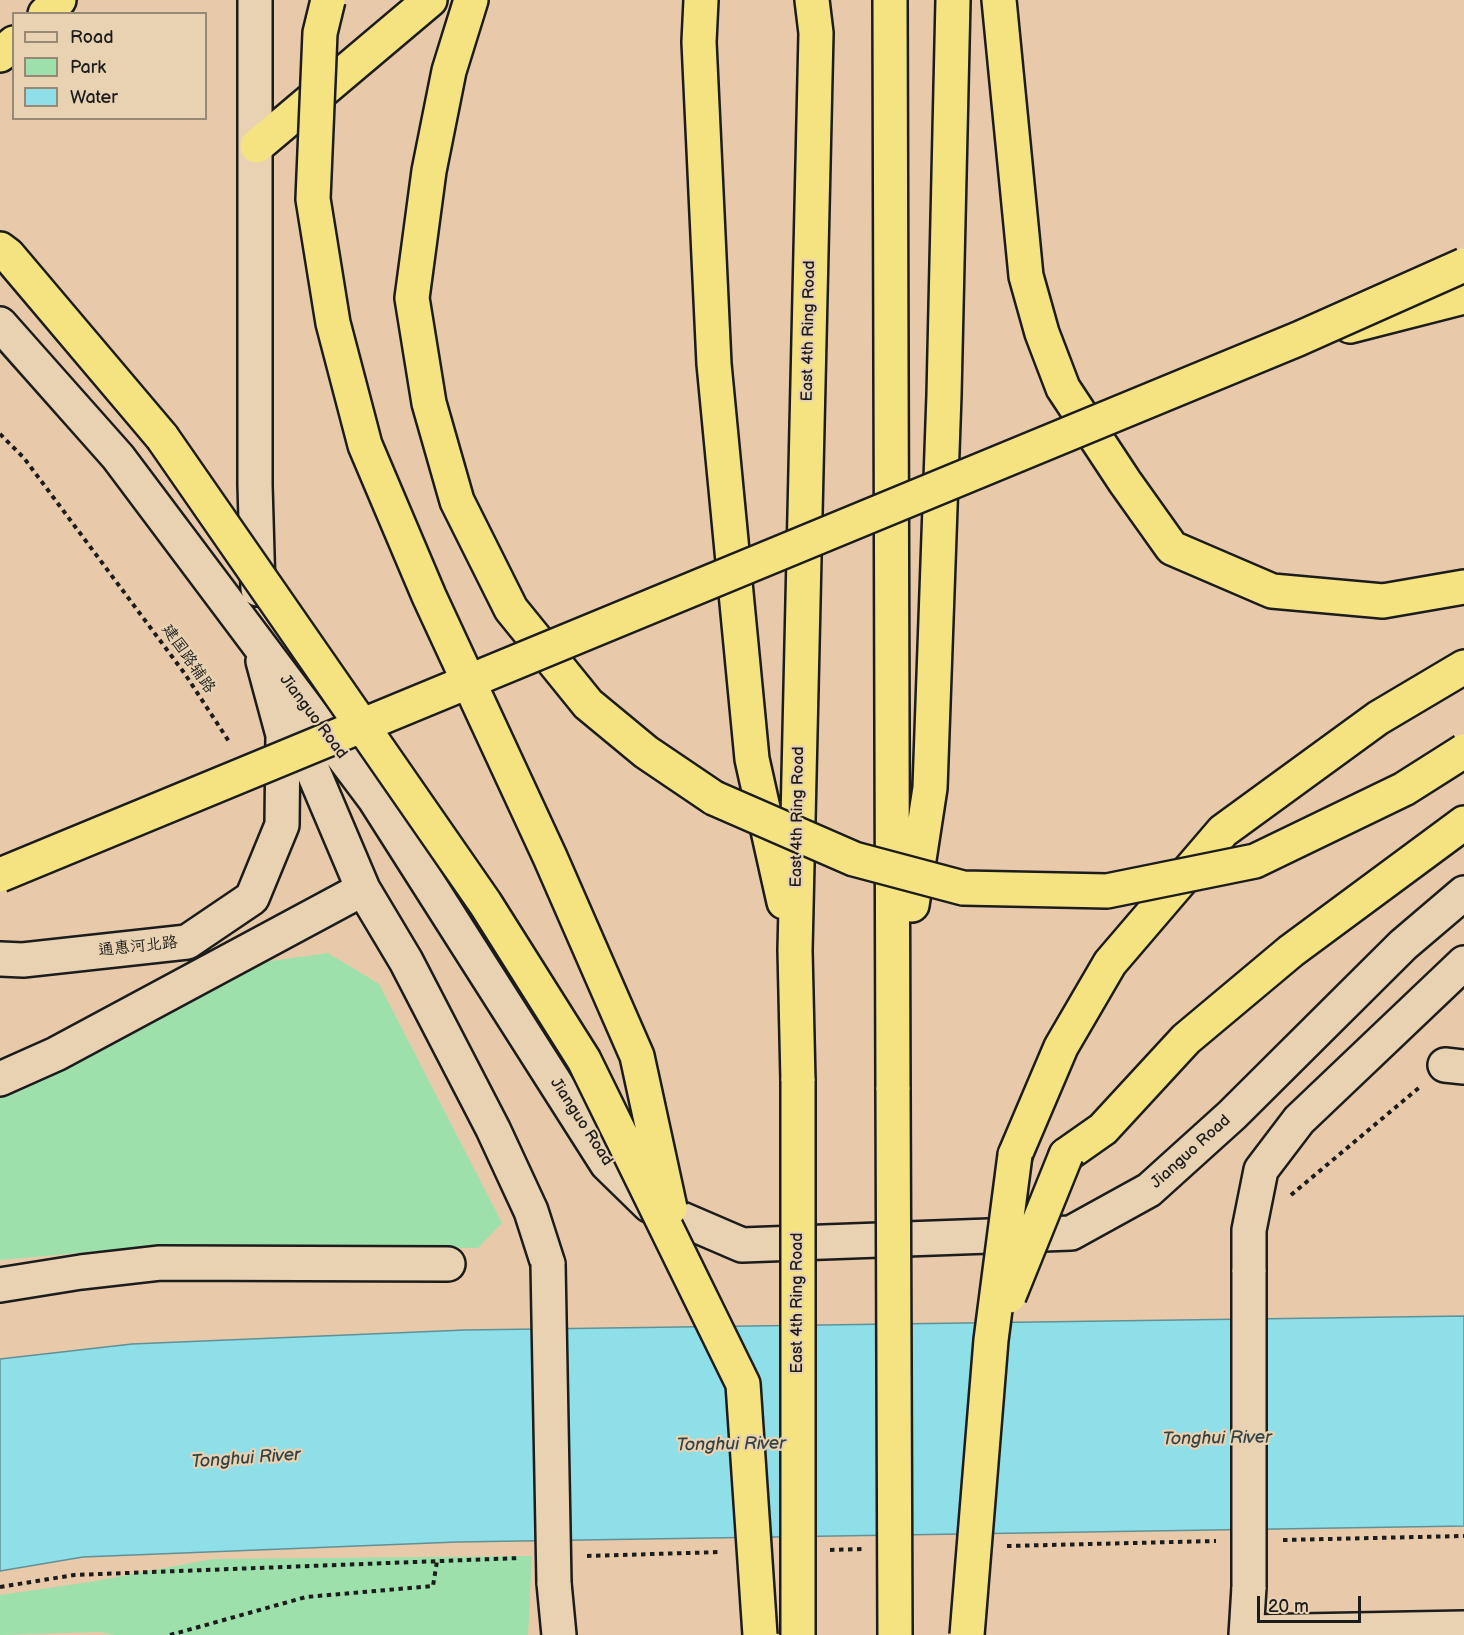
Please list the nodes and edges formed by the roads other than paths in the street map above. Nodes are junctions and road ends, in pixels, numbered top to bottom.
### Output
1 (59, 0) edge
2 (255, 0) edge
3 (328, 0) edge
4 (430, 0) edge
5 (471, 0) edge
6 (701, 0) edge
7 (812, 0) edge
8 (890, 0) edge
9 (953, 0) edge
10 (999, 0) edge
11 (47, 12) edge
12 (12, 45) edge
13 (0, 55) edge
14 (256, 146) junction
15 (0, 249) edge
16 (1464, 265) edge
17 (1464, 297) edge
18 (0, 324) edge
19 (1298, 339) junction
20 (1464, 587) edge
21 (259, 645) junction
22 (1464, 667) edge
23 (1464, 751) edge
24 (1464, 823) edge
25 (0, 874) edge
26 (363, 889) junction
27 (1464, 893) edge
28 (795, 950) junction
29 (0, 959) edge
30 (1464, 963) edge
31 (893, 1025) junction
32 (0, 1078) edge
33 (682, 1263) junction
34 (448, 1264) dead end
35 (0, 1285) edge
36 (991, 1340) junction
37 (1464, 1628) edge
38 (1247, 1633) edge
39 (559, 1635) edge
40 (760, 1635) edge
41 (798, 1635) edge
42 (895, 1635) edge
43 (967, 1635) edge

1 - 11 highway
2 - 14 street
3 - 33 highway, bridge
4 - 14 highway
5 - 23 highway, bridge
6 - 28 highway
7 - 28 highway, East 4th Ring Road
8 - 31 highway
9 - 31 highway
10 - 20 highway
12 - 13 highway
14 - 21 street
15 - 33 highway, bridge
16 - 19 highway, bridge
17 - 19 highway, bridge
18 - 21 street, Jianguo Road
19 - 25 highway, bridge
21 - 26 street
21 - 27 street, Jianguo Road
21 - 29 street, 通惠河北路
22 - 36 highway, bridge
24 - 36 highway, bridge
26 - 32 street
26 - 39 street, bridge
28 - 41 highway, East 4th Ring Road, bridge
30 - 38 street, bridge
31 - 42 highway, bridge
33 - 40 highway, bridge
34 - 35 street
36 - 43 highway, bridge
37 - 38 street

